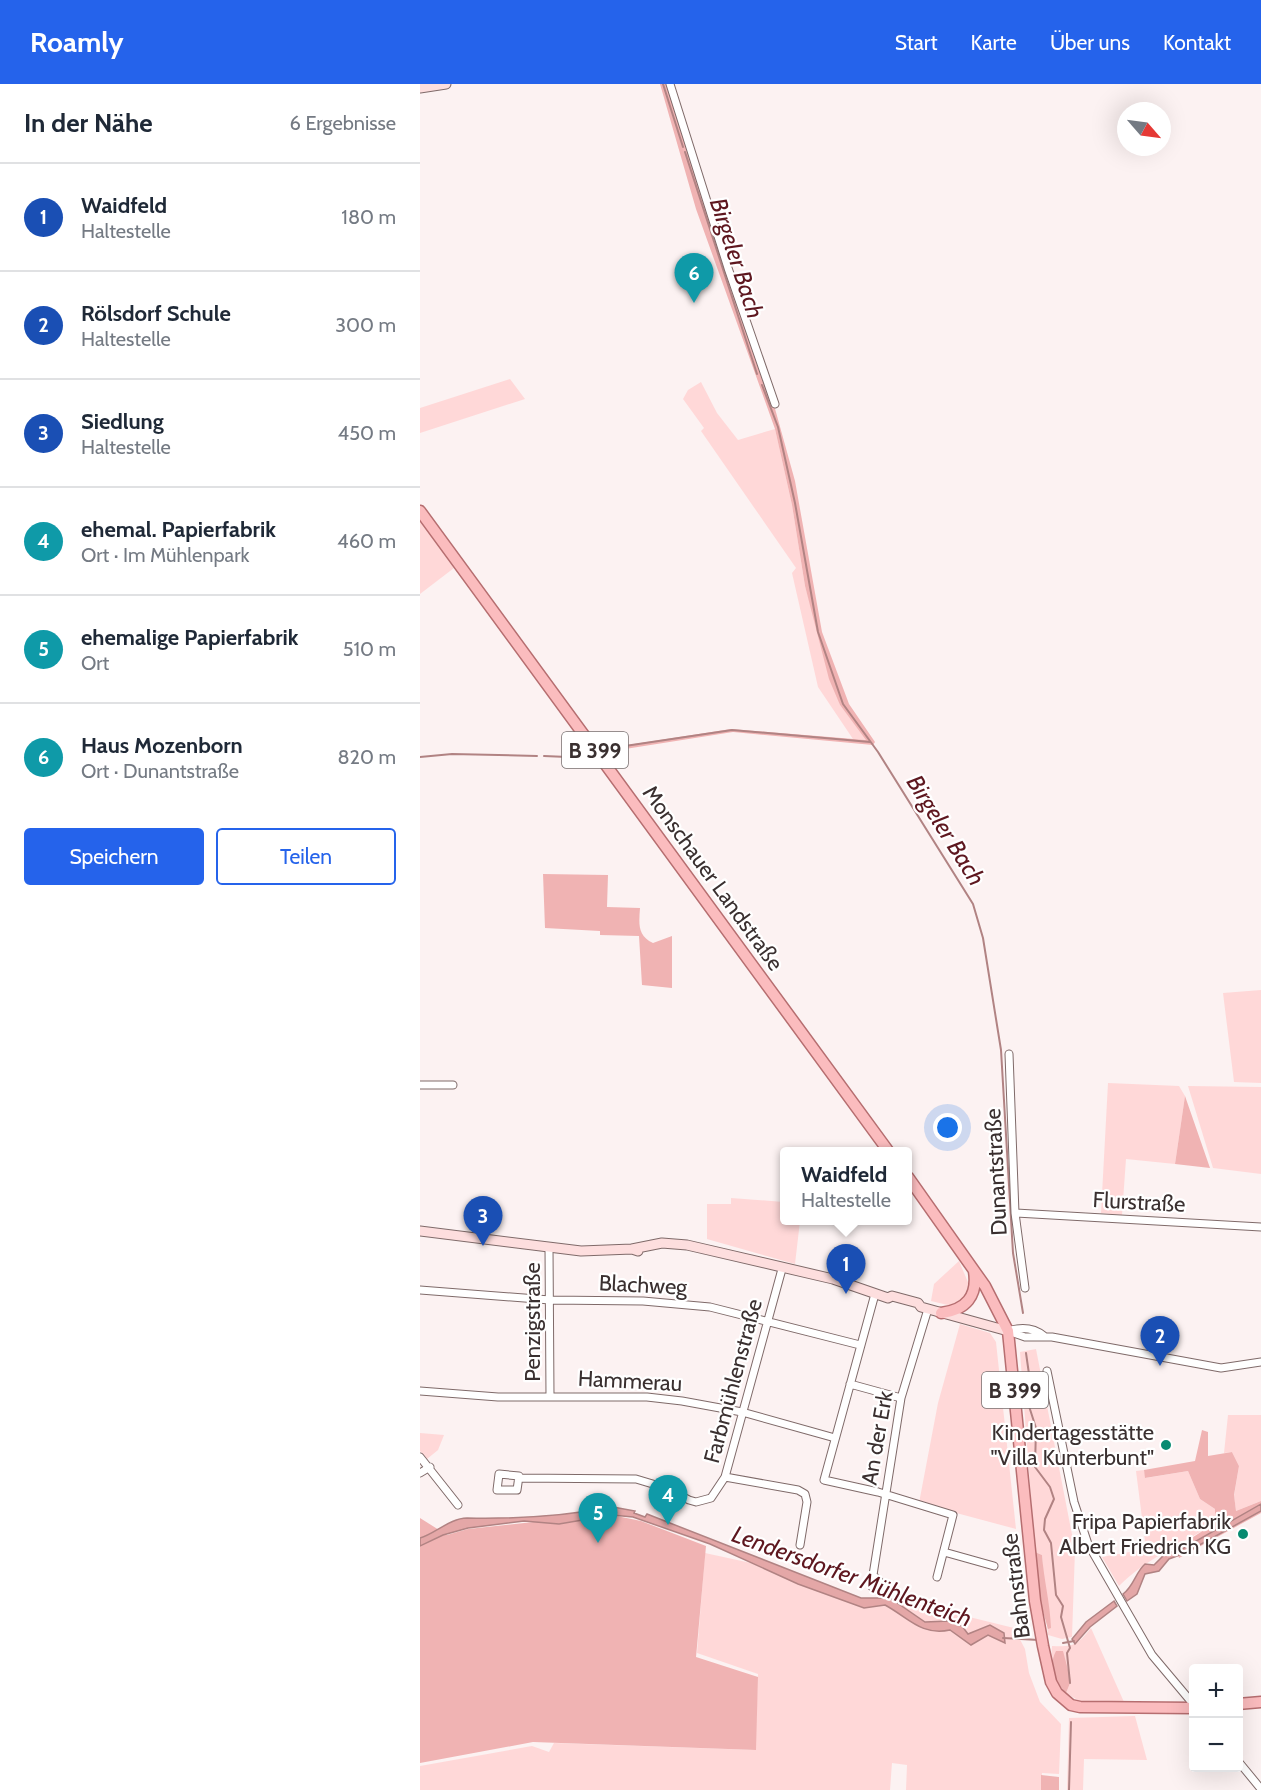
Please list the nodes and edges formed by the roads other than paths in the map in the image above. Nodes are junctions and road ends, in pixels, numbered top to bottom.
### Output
1 (446, 84) edge
2 (670, 84) edge
3 (420, 88) edge
4 (776, 404) dead end
5 (420, 511) edge
6 (1009, 1054) dead end
7 (420, 1085) edge
8 (453, 1085) dead end
9 (886, 1147) edge
10 (912, 1183) edge
11 (1015, 1213) junction
12 (1261, 1227) edge
13 (420, 1231) edge
14 (549, 1247) junction
15 (782, 1269) junction
16 (974, 1271) junction
17 (1025, 1288) dead end
18 (420, 1290) edge
19 (875, 1294) junction
20 (550, 1300) junction
21 (925, 1308) junction
22 (941, 1313) junction
23 (767, 1320) junction
24 (1008, 1331) junction
25 (860, 1346) junction
26 (1261, 1362) edge
27 (1047, 1371) dead end
28 (850, 1384) junction
29 (420, 1391) edge
30 (550, 1396) junction
31 (901, 1398) junction
32 (742, 1412) junction
33 (835, 1438) junction
34 (420, 1457) edge
35 (430, 1467) junction
36 (420, 1473) edge
37 (725, 1477) junction
38 (519, 1479) dead end
39 (885, 1496) junction
40 (458, 1505) dead end
41 (800, 1545) dead end
42 (944, 1552) junction
43 (994, 1566) dead end
44 (873, 1575) dead end
45 (937, 1577) dead end
46 (1189, 1700) edge
47 (1261, 1702) edge
48 (1243, 1704) edge
49 (1189, 1706) edge
50 (1243, 1766) edge
51 (1261, 1789) edge

1 - 3 street
2 - 4 street
5 - 9 main road, Monschauer Landstraße / B 399
6 - 11 street, Dunantstraße
7 - 8 street
10 - 16 main road, B 399
11 - 12 street, Flurstraße
11 - 17 street, Dunantstraße
13 - 14 street
14 - 15 street
14 - 20 street, Penzigstraße
15 - 19 street
15 - 23 street, Farbmühlenstraße
16 - 22 main road
16 - 24 main road, B 399
18 - 20 street, Blachweg
19 - 21 street
19 - 25 street
20 - 23 street, Blachweg
20 - 30 street, Penzigstraße
21 - 22 street
21 - 31 street, An der Erk
22 - 24 street
23 - 25 street, Blachweg
23 - 32 street, Farbmühlenstraße
24 - 26 street
24 - 49 main road, Bahnstraße / B 399
25 - 28 street
27 - 46 street
28 - 31 street
28 - 33 street
29 - 30 street, Hammerau
30 - 32 street, Hammerau
31 - 39 street, An der Erk
32 - 33 street, Hammerau
32 - 37 street, Farbmühlenstraße
33 - 39 street
34 - 35 street
35 - 36 street
35 - 40 street
37 - 38 street
37 - 41 street, Farbmühlenstraße
39 - 42 street
39 - 44 street, An der Erk
42 - 43 street
42 - 45 street
47 - 48 main road
50 - 51 street

